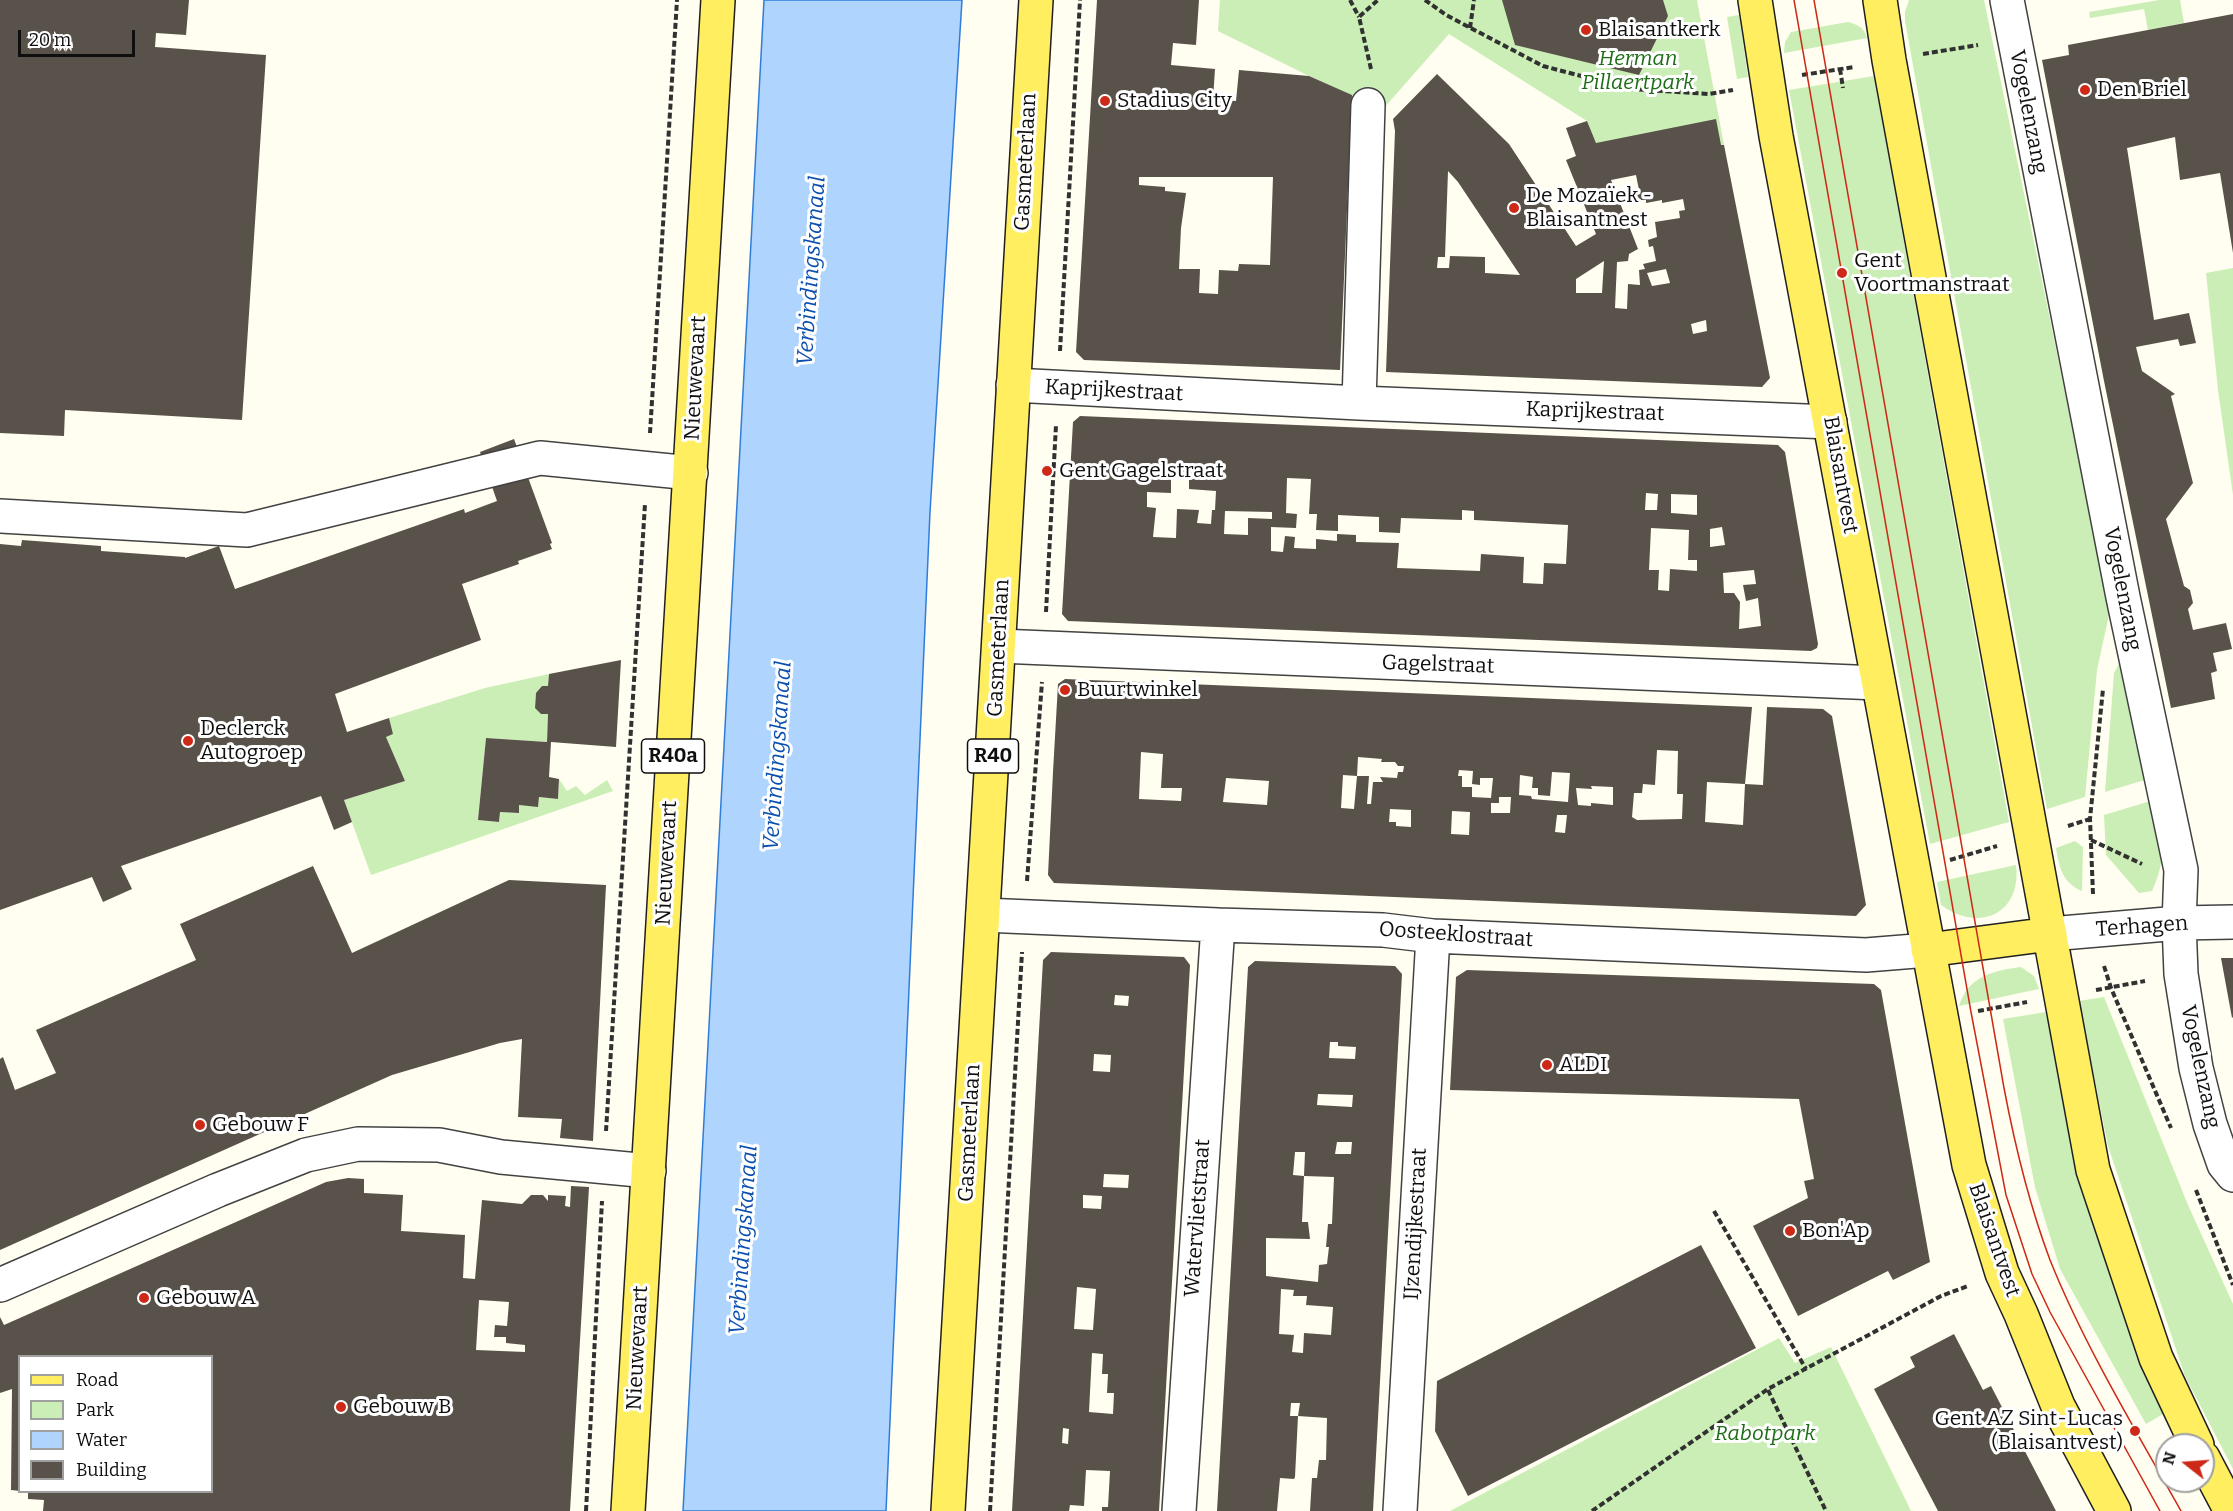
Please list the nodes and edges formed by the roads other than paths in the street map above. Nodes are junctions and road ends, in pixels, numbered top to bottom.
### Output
1 (718, 0) edge
2 (1036, 0) edge
3 (1755, 0) edge
4 (1880, 0) edge
5 (2007, 0) edge
6 (1368, 105) road end
7 (1012, 385) junction
8 (1359, 403) junction
9 (1830, 422) junction
10 (691, 473) junction
11 (0, 516) edge
12 (999, 646) junction
13 (1878, 683) junction
14 (983, 915) junction
15 (2233, 922) edge
16 (2179, 923) junction
17 (1218, 925) junction
18 (2050, 934) junction
19 (1433, 936) junction
20 (1928, 951) junction
21 (648, 1171) junction
22 (2233, 1175) edge
23 (0, 1285) edge
24 (2191, 1433) edge
25 (2215, 1481) edge
26 (628, 1511) edge
27 (948, 1511) edge
28 (1179, 1511) edge
29 (1400, 1511) edge
30 (2114, 1511) edge
31 (2231, 1511) edge

1 - 10 main road, Nieuwevaart / R40a
2 - 7 main road, Gasmeterlaan / R40
3 - 9 main road, Blaisantvest
4 - 18 main road
5 - 16 street, Vogelenzang
6 - 8 street
7 - 8 street, Kaprijkestraat
7 - 12 main road, Gasmeterlaan / R40
8 - 9 street, Kaprijkestraat
9 - 13 main road, Blaisantvest
10 - 11 street
10 - 21 main road, Nieuwevaart / R40a
12 - 13 street, Gagelstraat
12 - 14 main road, Gasmeterlaan / R40
13 - 20 main road, Blaisantvest
14 - 17 street, Oosteeklostraat
14 - 27 main road, Gasmeterlaan / R40
15 - 16 street, Terhagen
16 - 18 street, Terhagen
16 - 22 street, Vogelenzang
17 - 19 street, Oosteeklostraat
17 - 28 street, Watervlietstraat
18 - 20 main road
18 - 24 main road
19 - 20 street, Oosteeklostraat
19 - 29 street, IJzendijkestraat
20 - 30 main road, Blaisantvest
21 - 23 street
21 - 26 main road, Nieuwevaart / R40a
25 - 31 main road

